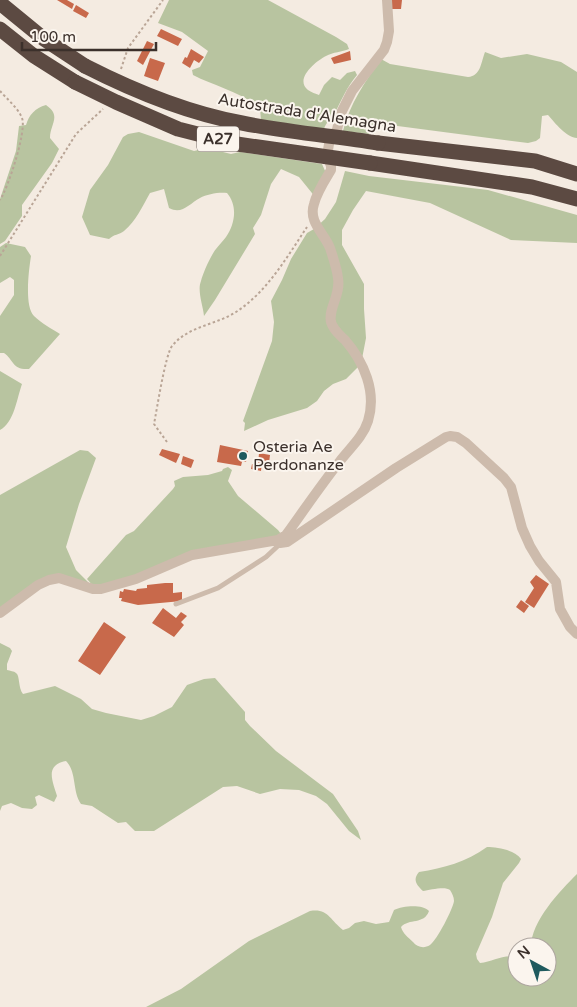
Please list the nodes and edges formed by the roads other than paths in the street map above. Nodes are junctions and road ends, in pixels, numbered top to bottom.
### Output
1 (388, 0) edge
2 (0, 2) edge
3 (0, 29) edge
4 (577, 174) edge
5 (577, 199) edge
6 (279, 542) junction
7 (176, 604) dead end
8 (0, 613) edge
9 (577, 634) edge

1 - 6 street
2 - 4 highway, Autostrada d'Alemagna / A27, bridge
3 - 5 highway, A27, bridge
6 - 7 lane
6 - 8 street
6 - 9 street

